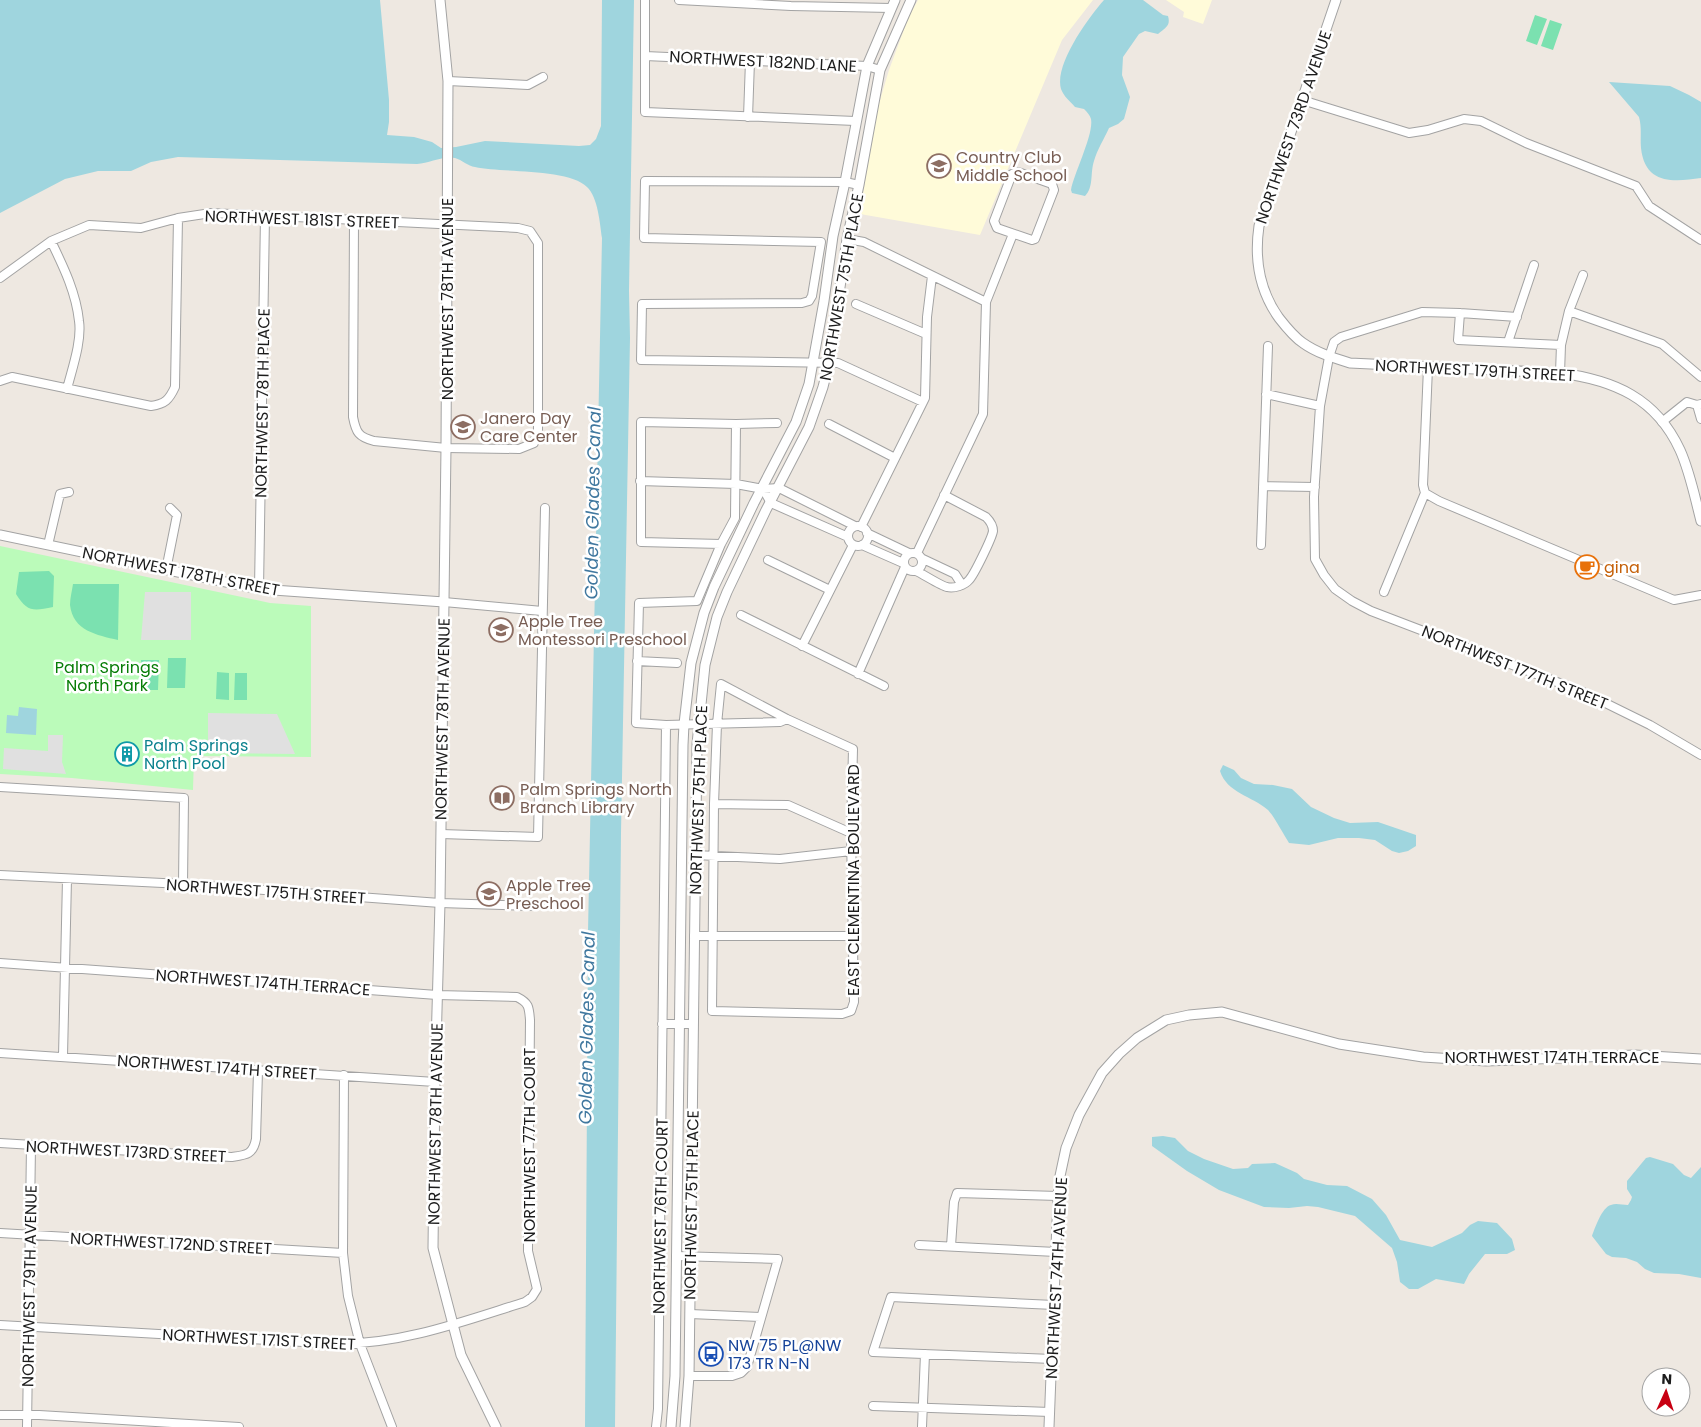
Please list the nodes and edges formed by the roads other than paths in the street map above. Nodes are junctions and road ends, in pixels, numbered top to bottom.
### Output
1 (440, 0) edge
2 (645, 0) edge
3 (679, 0) edge
4 (911, 0) edge
5 (1336, 0) edge
6 (791, 3) edge
7 (893, 4) edge
8 (645, 56) junction
9 (750, 61) junction
10 (867, 66) junction
11 (880, 70) junction
12 (543, 77) dead end
13 (448, 81) junction
14 (1302, 100) junction
15 (748, 117) junction
16 (855, 121) junction
17 (845, 182) junction
18 (859, 185) junction
19 (265, 216) junction
20 (178, 218) junction
21 (354, 221) junction
22 (447, 225) junction
23 (1013, 234) junction
24 (847, 239) junction
25 (1701, 240) edge
26 (51, 241) junction
27 (1534, 265) dead end
28 (1583, 275) dead end
29 (932, 276) junction
30 (0, 278) edge
31 (986, 302) junction
32 (856, 304) dead end
33 (1274, 311) joint
34 (1569, 311) junction
35 (1460, 313) junction
36 (1516, 317) junction
37 (926, 334) junction
38 (1508, 342) junction
39 (1561, 345) junction
40 (1268, 346) dead end
41 (1329, 357) junction
42 (814, 362) junction
43 (829, 363) junction
44 (1428, 368) junction
45 (1560, 372) junction
46 (1701, 377) edge
47 (0, 380) edge
48 (67, 389) junction
49 (1266, 394) junction
50 (923, 402) junction
51 (1699, 404) edge
52 (1320, 406) junction
53 (1701, 419) edge
54 (777, 422) dead end
55 (1662, 422) junction
56 (736, 424) junction
57 (829, 424) dead end
58 (446, 448) junction
59 (895, 458) junction
60 (640, 481) junction
61 (736, 484) junction
62 (1263, 486) junction
63 (779, 488) junction
64 (1315, 488) junction
65 (763, 489) junction
66 (69, 492) dead end
67 (1425, 493) junction
68 (944, 495) junction
69 (771, 503) junction
70 (170, 508) dead end
71 (545, 508) dead end
72 (1700, 515) edge
73 (861, 528) junction
74 (0, 535) edge
75 (848, 537) junction
76 (721, 544) junction
77 (48, 545) junction
78 (853, 545) junction
79 (862, 545) junction
80 (1261, 545) dead end
81 (916, 555) junction
82 (768, 560) dead end
83 (904, 565) junction
84 (166, 570) junction
85 (916, 571) junction
86 (962, 585) junction
87 (259, 589) junction
88 (830, 590) junction
89 (1384, 592) dead end
90 (1701, 595) edge
91 (444, 602) junction
92 (542, 611) junction
93 (741, 615) dead end
94 (802, 646) junction
95 (637, 661) junction
96 (677, 663) dead end
97 (858, 674) junction
98 (884, 686) dead end
99 (787, 719) junction
100 (684, 724) junction
101 (698, 724) junction
102 (717, 724) junction
103 (666, 725) junction
104 (1701, 755) edge
105 (0, 787) edge
106 (714, 804) junction
107 (851, 833) junction
108 (441, 834) junction
109 (851, 851) junction
110 (695, 855) junction
111 (714, 855) junction
112 (0, 875) edge
113 (67, 879) junction
114 (182, 884) junction
115 (440, 903) junction
116 (531, 906) dead end
117 (680, 912) junction
118 (694, 936) junction
119 (712, 936) junction
120 (854, 936) junction
121 (0, 963) edge
122 (65, 967) junction
123 (437, 995) junction
124 (525, 1000) joint
125 (662, 1024) junction
126 (679, 1024) junction
127 (693, 1024) junction
128 (0, 1053) edge
129 (1119, 1054) joint
130 (64, 1056) junction
131 (1701, 1060) edge
132 (258, 1071) junction
133 (344, 1075) junction
134 (434, 1082) junction
135 (0, 1143) edge
136 (32, 1146) junction
137 (1058, 1196) junction
138 (0, 1233) edge
139 (30, 1234) junction
140 (920, 1245) dead end
141 (951, 1246) junction
142 (1056, 1252) junction
143 (343, 1253) junction
144 (676, 1256) junction
145 (690, 1256) junction
146 (537, 1290) joint
147 (1054, 1305) junction
148 (690, 1314) junction
149 (760, 1317) junction
150 (453, 1324) junction
151 (0, 1325) edge
152 (29, 1327) junction
153 (360, 1344) junction
154 (925, 1354) junction
155 (1052, 1358) junction
156 (689, 1376) junction
157 (873, 1406) dead end
158 (923, 1408) junction
159 (658, 1409) junction
160 (674, 1410) junction
161 (1050, 1412) junction
162 (0, 1415) edge
163 (27, 1415) junction
164 (27, 1427) edge
165 (239, 1427) edge
166 (392, 1427) edge
167 (496, 1427) edge
168 (656, 1427) edge
169 (671, 1427) edge
170 (685, 1427) edge
171 (922, 1427) edge
172 (1049, 1427) edge

1 - 13 street, NORTHWEST 78TH AVENUE
2 - 8 street
3 - 6 street
4 - 11 street, NORTHWEST 75TH PLACE
5 - 14 street, NORTHWEST 73RD AVENUE
6 - 7 street
7 - 10 street, NORTHWEST 75TH PLACE
8 - 9 street, NORTHWEST 182ND LANE
8 - 15 street
9 - 10 street, NORTHWEST 182ND LANE
9 - 15 street
10 - 11 street, NORTHWEST 182ND LANE
10 - 16 street, NORTHWEST 75TH PLACE
11 - 18 street, NORTHWEST 75TH PLACE
12 - 13 street
13 - 22 street, NORTHWEST 78TH AVENUE
14 - 25 street
14 - 33 street, NORTHWEST 73RD AVENUE
15 - 16 street
16 - 17 street, NORTHWEST 75TH PLACE
17 - 18 street
17 - 42 street, NORTHWEST 75TH PLACE
17 - 42 street
18 - 24 street, NORTHWEST 75TH PLACE
19 - 20 street, NORTHWEST 181ST STREET
19 - 21 street, NORTHWEST 181ST STREET
19 - 87 street, NORTHWEST 78TH PLACE
20 - 26 street, NORTHWEST 181ST STREET
20 - 48 street
21 - 22 street, NORTHWEST 181ST STREET
21 - 58 street
22 - 58 street, NORTHWEST 78TH AVENUE
22 - 58 street, NORTHWEST 181ST STREET
23 - 23 street
23 - 31 street
24 - 29 street
24 - 43 street, NORTHWEST 75TH PLACE
26 - 30 street, NORTHWEST 181ST STREET
26 - 48 street
27 - 36 street
28 - 34 street
29 - 31 street
29 - 37 street
31 - 68 street
32 - 37 street
33 - 41 street, NORTHWEST 179TH STREET
34 - 39 street
34 - 46 street
35 - 36 street
35 - 38 street
35 - 41 street
36 - 38 street
37 - 50 street
38 - 39 street
39 - 45 street
40 - 49 street
41 - 44 street, NORTHWEST 179TH STREET
41 - 52 street, NORTHWEST 177TH STREET
42 - 43 street
42 - 65 street, NORTHWEST 75TH PLACE
43 - 50 street
43 - 63 street, NORTHWEST 75TH PLACE
44 - 45 street, NORTHWEST 179TH STREET
44 - 67 street
45 - 55 street, NORTHWEST 179TH STREET
47 - 48 street
49 - 52 street
49 - 62 street
50 - 59 street
51 - 53 street
51 - 55 street
52 - 64 street, NORTHWEST 177TH STREET
54 - 56 street
55 - 72 street, NORTHWEST 179TH STREET
56 - 60 street
56 - 61 street
57 - 59 street
58 - 91 street, NORTHWEST 78TH AVENUE
59 - 73 street
60 - 61 street
60 - 76 street
61 - 65 street
61 - 76 street
62 - 64 street
62 - 80 street
63 - 65 street
63 - 69 street, NORTHWEST 75TH PLACE
63 - 73 street
64 - 104 street, NORTHWEST 177TH STREET
65 - 69 street
65 - 100 street, NORTHWEST 75TH PLACE
66 - 77 street
67 - 89 street
67 - 90 street
68 - 81 street
68 - 86 street
69 - 75 street
69 - 101 street, NORTHWEST 75TH PLACE
70 - 84 street
71 - 92 street
73 - 75 street
73 - 79 street
73 - 81 street
74 - 77 street, NORTHWEST 178TH STREET
75 - 78 street
76 - 95 street
77 - 84 street, NORTHWEST 178TH STREET
78 - 79 street
78 - 88 street
79 - 83 street
81 - 83 street
81 - 85 street
81 - 86 street
82 - 88 street
83 - 85 street
83 - 97 street
84 - 87 street, NORTHWEST 178TH STREET
85 - 86 street
87 - 91 street, NORTHWEST 178TH STREET
88 - 94 street
91 - 92 street, NORTHWEST 178TH STREET
91 - 108 street, NORTHWEST 78TH AVENUE
92 - 108 street
93 - 94 street
94 - 97 street
95 - 96 street
95 - 103 street
97 - 98 street
99 - 102 street
99 - 102 street
99 - 107 street, EAST CLEMENTINA BOULEVARD
100 - 101 street
100 - 103 street
100 - 117 street, NORTHWEST 75TH PLACE
101 - 102 street
101 - 110 street, NORTHWEST 75TH PLACE
102 - 106 street
103 - 125 street, NORTHWEST 76TH COURT
105 - 114 street
106 - 107 street
106 - 111 street
107 - 109 street, EAST CLEMENTINA BOULEVARD
108 - 115 street, NORTHWEST 78TH AVENUE
109 - 111 street
109 - 120 street, EAST CLEMENTINA BOULEVARD
110 - 111 street
110 - 118 street, NORTHWEST 75TH PLACE
111 - 119 street
112 - 113 street, NORTHWEST 175TH STREET
113 - 114 street, NORTHWEST 175TH STREET
113 - 122 street
114 - 115 street, NORTHWEST 175TH STREET
115 - 116 street, NORTHWEST 175TH STREET
115 - 123 street, NORTHWEST 78TH AVENUE
117 - 118 street
117 - 126 street, NORTHWEST 75TH PLACE
118 - 119 street
118 - 127 street, NORTHWEST 75TH PLACE
119 - 120 street
119 - 120 street, EAST CLEMENTINA BOULEVARD
121 - 122 street, NORTHWEST 174TH TERRACE
122 - 123 street, NORTHWEST 174TH TERRACE
122 - 130 street
123 - 124 street, NORTHWEST 174TH TERRACE
123 - 134 street, NORTHWEST 78TH AVENUE
124 - 146 street, NORTHWEST 77TH COURT
125 - 126 street
125 - 159 street, NORTHWEST 76TH COURT
126 - 127 street
126 - 144 street, NORTHWEST 75TH PLACE
127 - 145 street, NORTHWEST 75TH PLACE
128 - 130 street, NORTHWEST 174TH STREET
129 - 131 street, NORTHWEST 174TH TERRACE
129 - 137 street, NORTHWEST 74TH AVENUE
130 - 132 street, NORTHWEST 174TH STREET
132 - 133 street, NORTHWEST 174TH STREET
132 - 136 street, NORTHWEST 173RD STREET
133 - 134 street, NORTHWEST 174TH STREET
133 - 143 street
134 - 150 street, NORTHWEST 78TH AVENUE
135 - 136 street, NORTHWEST 173RD STREET
136 - 139 street, NORTHWEST 79TH AVENUE
137 - 141 street
137 - 142 street, NORTHWEST 74TH AVENUE
138 - 139 street, NORTHWEST 172ND STREET
139 - 143 street, NORTHWEST 172ND STREET
139 - 152 street, NORTHWEST 79TH AVENUE
140 - 141 street
141 - 142 street
142 - 147 street, NORTHWEST 74TH AVENUE
143 - 153 street
144 - 145 street
144 - 160 street, NORTHWEST 75TH PLACE
145 - 148 street, NORTHWEST 75TH PLACE
145 - 149 street
146 - 150 street, NORTHWEST 171ST STREET
147 - 154 street
147 - 155 street, NORTHWEST 74TH AVENUE
148 - 149 street
148 - 156 street, NORTHWEST 75TH PLACE
149 - 156 street
150 - 153 street, NORTHWEST 171ST STREET
150 - 167 street, NORTHWEST 78TH AVENUE
151 - 152 street, NORTHWEST 171ST STREET
152 - 153 street, NORTHWEST 171ST STREET
152 - 163 street, NORTHWEST 79TH AVENUE
153 - 166 street
154 - 155 street
154 - 158 street
155 - 161 street, NORTHWEST 74TH AVENUE
156 - 170 street, NORTHWEST 75TH PLACE
157 - 158 street
158 - 161 street
158 - 171 street
159 - 160 street
159 - 168 street, NORTHWEST 76TH COURT
160 - 169 street, NORTHWEST 75TH PLACE
161 - 172 street, NORTHWEST 74TH AVENUE
162 - 163 street
163 - 164 street, NORTHWEST 79TH AVENUE
163 - 165 street

